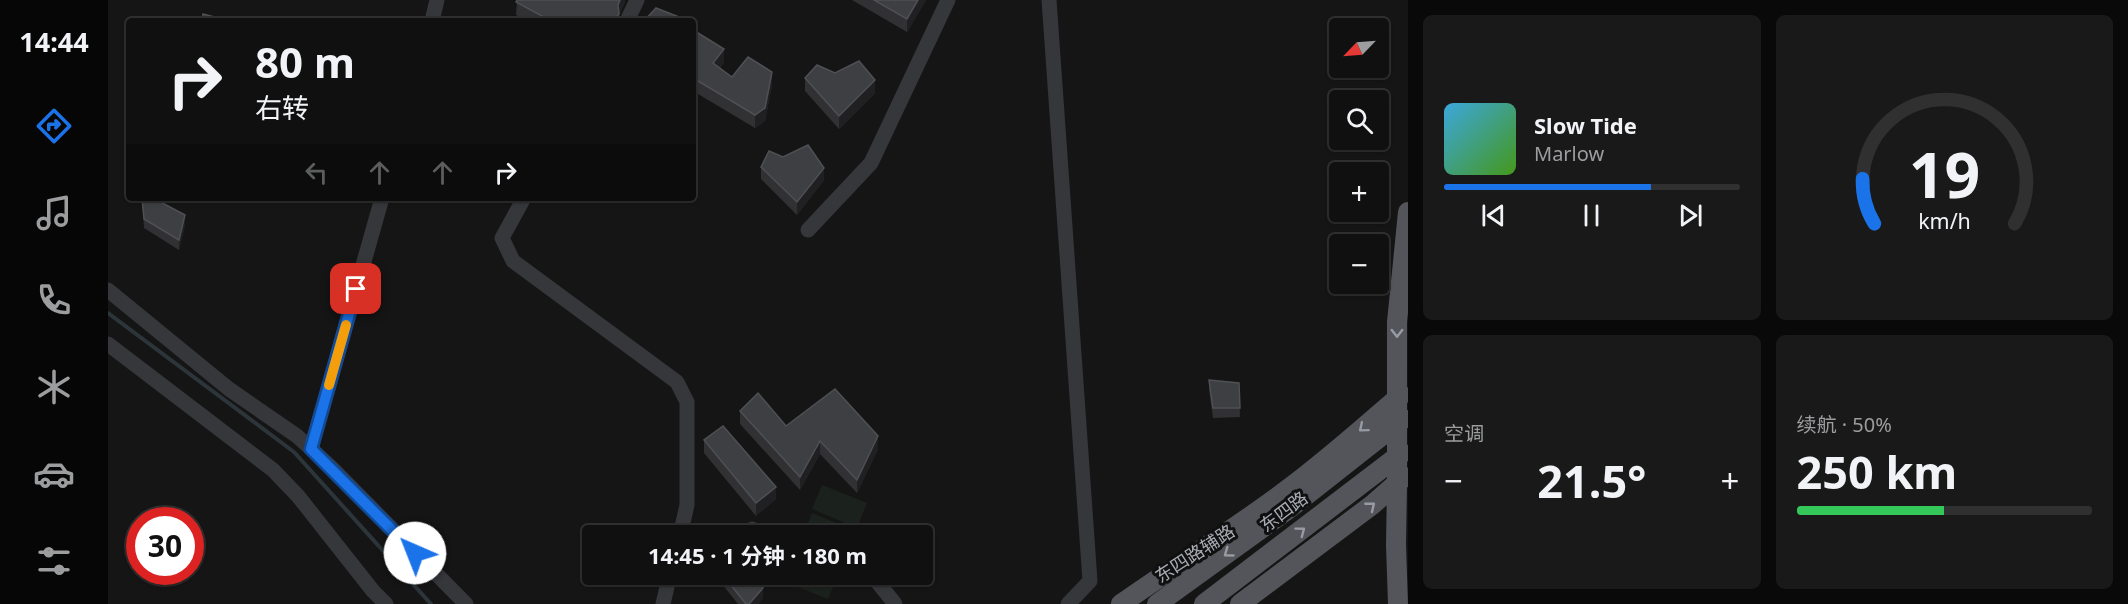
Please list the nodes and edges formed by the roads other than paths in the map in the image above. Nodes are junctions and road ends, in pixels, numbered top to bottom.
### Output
1 (438, 0) edge
2 (637, 0) edge
3 (948, 0) edge
4 (1049, 0) edge
5 (433, 18) edge
6 (628, 18) edge
7 (381, 201) edge
8 (522, 201) edge
9 (1408, 212) edge
10 (808, 230) dead end
11 (108, 290) edge
12 (108, 344) edge
13 (1402, 407) edge
14 (311, 449) junction
15 (1403, 465) edge
16 (682, 525) edge
17 (667, 585) edge
18 (880, 585) edge
19 (386, 604) edge
20 (466, 604) edge
21 (663, 604) edge
22 (895, 604) edge
23 (1068, 604) edge
24 (1121, 604) edge
25 (1157, 604) edge
26 (1204, 604) edge
27 (1240, 604) edge
28 (1398, 604) edge

1 - 5 street
2 - 6 street
3 - 10 street
4 - 23 street
7 - 14 street
8 - 16 street
9 -> 13 main road
11 - 14 street
12 - 19 street
13 - 15 main road
13 -> 24 main road, 东四路辅路
13 -> 25 main road, 东四路
14 - 20 street
26 -> 15 main road, 东四路
27 -> 15 main road
15 - 28 main road
17 - 21 street
18 - 22 street

